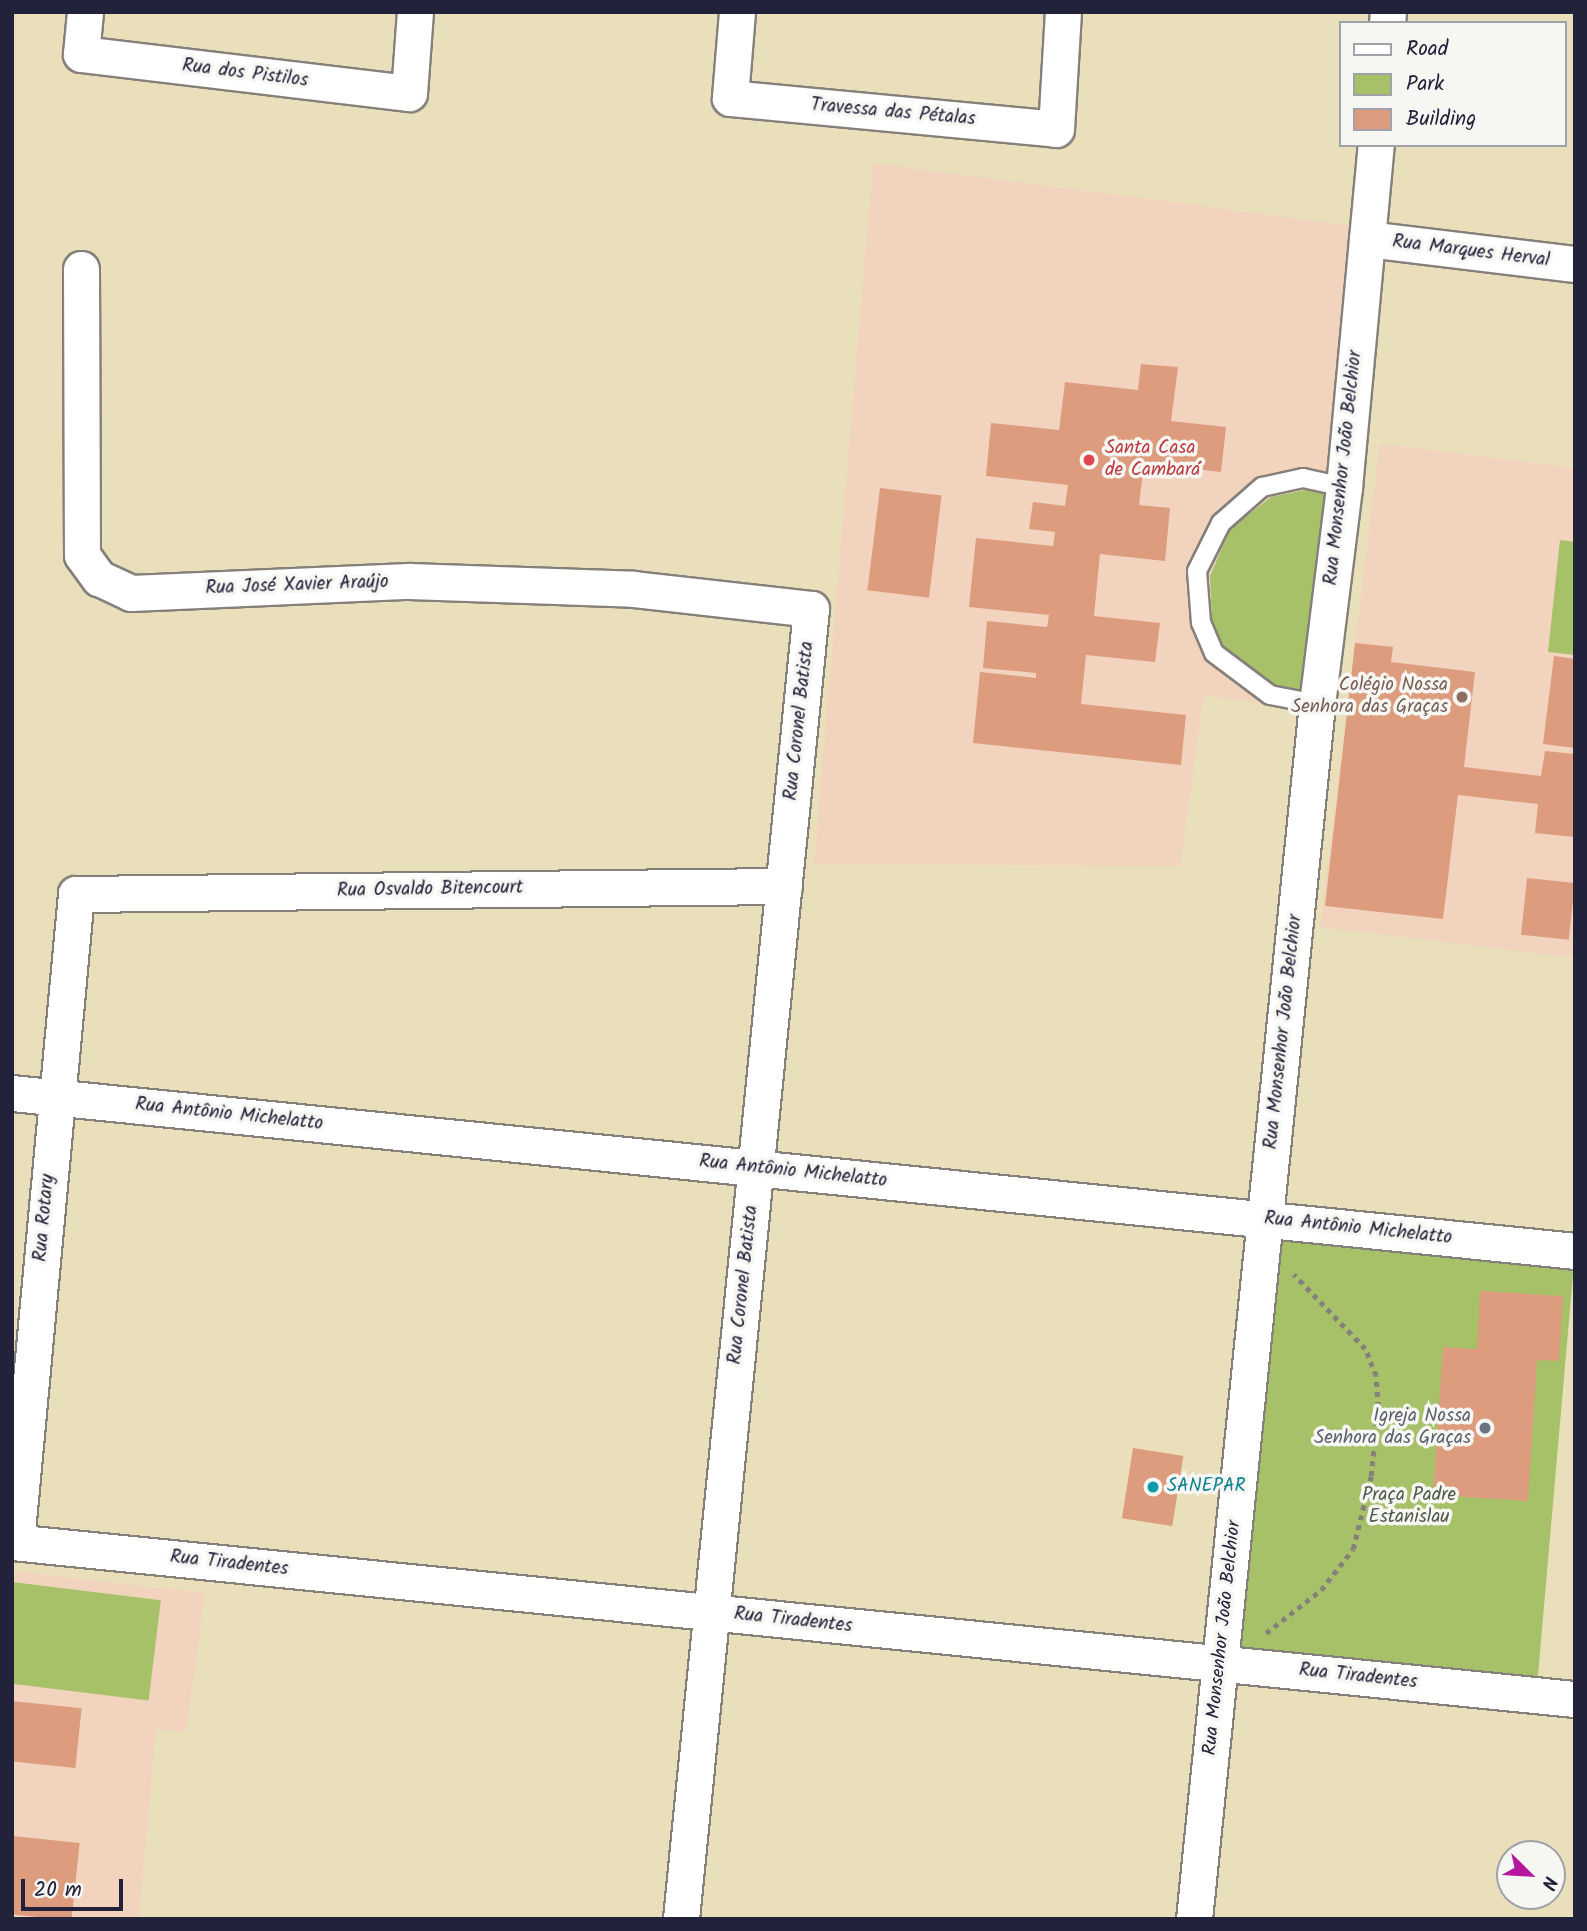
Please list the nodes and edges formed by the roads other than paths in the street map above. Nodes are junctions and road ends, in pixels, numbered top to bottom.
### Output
1 (85, 12) edge
2 (415, 12) edge
3 (737, 12) edge
4 (1063, 12) edge
5 (1376, 147) edge
6 (1367, 239) junction
7 (1575, 264) edge
8 (81, 269) dead end
9 (1344, 487) junction
10 (811, 609) joint
11 (1317, 704) junction
12 (784, 886) junction
13 (76, 894) joint
14 (12, 1093) edge
15 (55, 1098) junction
16 (756, 1168) junction
17 (1264, 1233) junction
18 (1575, 1251) edge
19 (14, 1542) edge
20 (712, 1612) junction
21 (1220, 1664) junction
22 (1575, 1699) edge
23 (681, 1919) edge
24 (1194, 1919) edge

1 - 2 street, Rua dos Pistilos
3 - 4 street, Travessa das Pétalas
5 - 6 street, Rua Monsenhor João Belchior
6 - 7 street, Rua Marques Herval
6 - 9 street, Rua Monsenhor João Belchior
8 - 10 street, Rua José Xavier Araújo
9 - 11 street, Rua Monsenhor João Belchior
9 - 11 lane
10 - 12 street, Rua Coronel Batista
11 - 17 street, Rua Monsenhor João Belchior
12 - 13 street, Rua Osvaldo Bitencourt
12 - 16 street, Rua Coronel Batista
13 - 15 street, Rua Rotary
14 - 15 street, Rua Antônio Michelatto
15 - 16 street, Rua Antônio Michelatto
15 - 19 street, Rua Rotary
16 - 17 street, Rua Antônio Michelatto
16 - 20 street, Rua Coronel Batista
17 - 18 street, Rua Antônio Michelatto
17 - 21 street, Rua Monsenhor João Belchior
19 - 20 street, Rua Tiradentes
20 - 21 street, Rua Tiradentes
20 - 23 street, Rua Coronel Batista
21 - 22 street, Rua Tiradentes
21 - 24 street, Rua Monsenhor João Belchior

